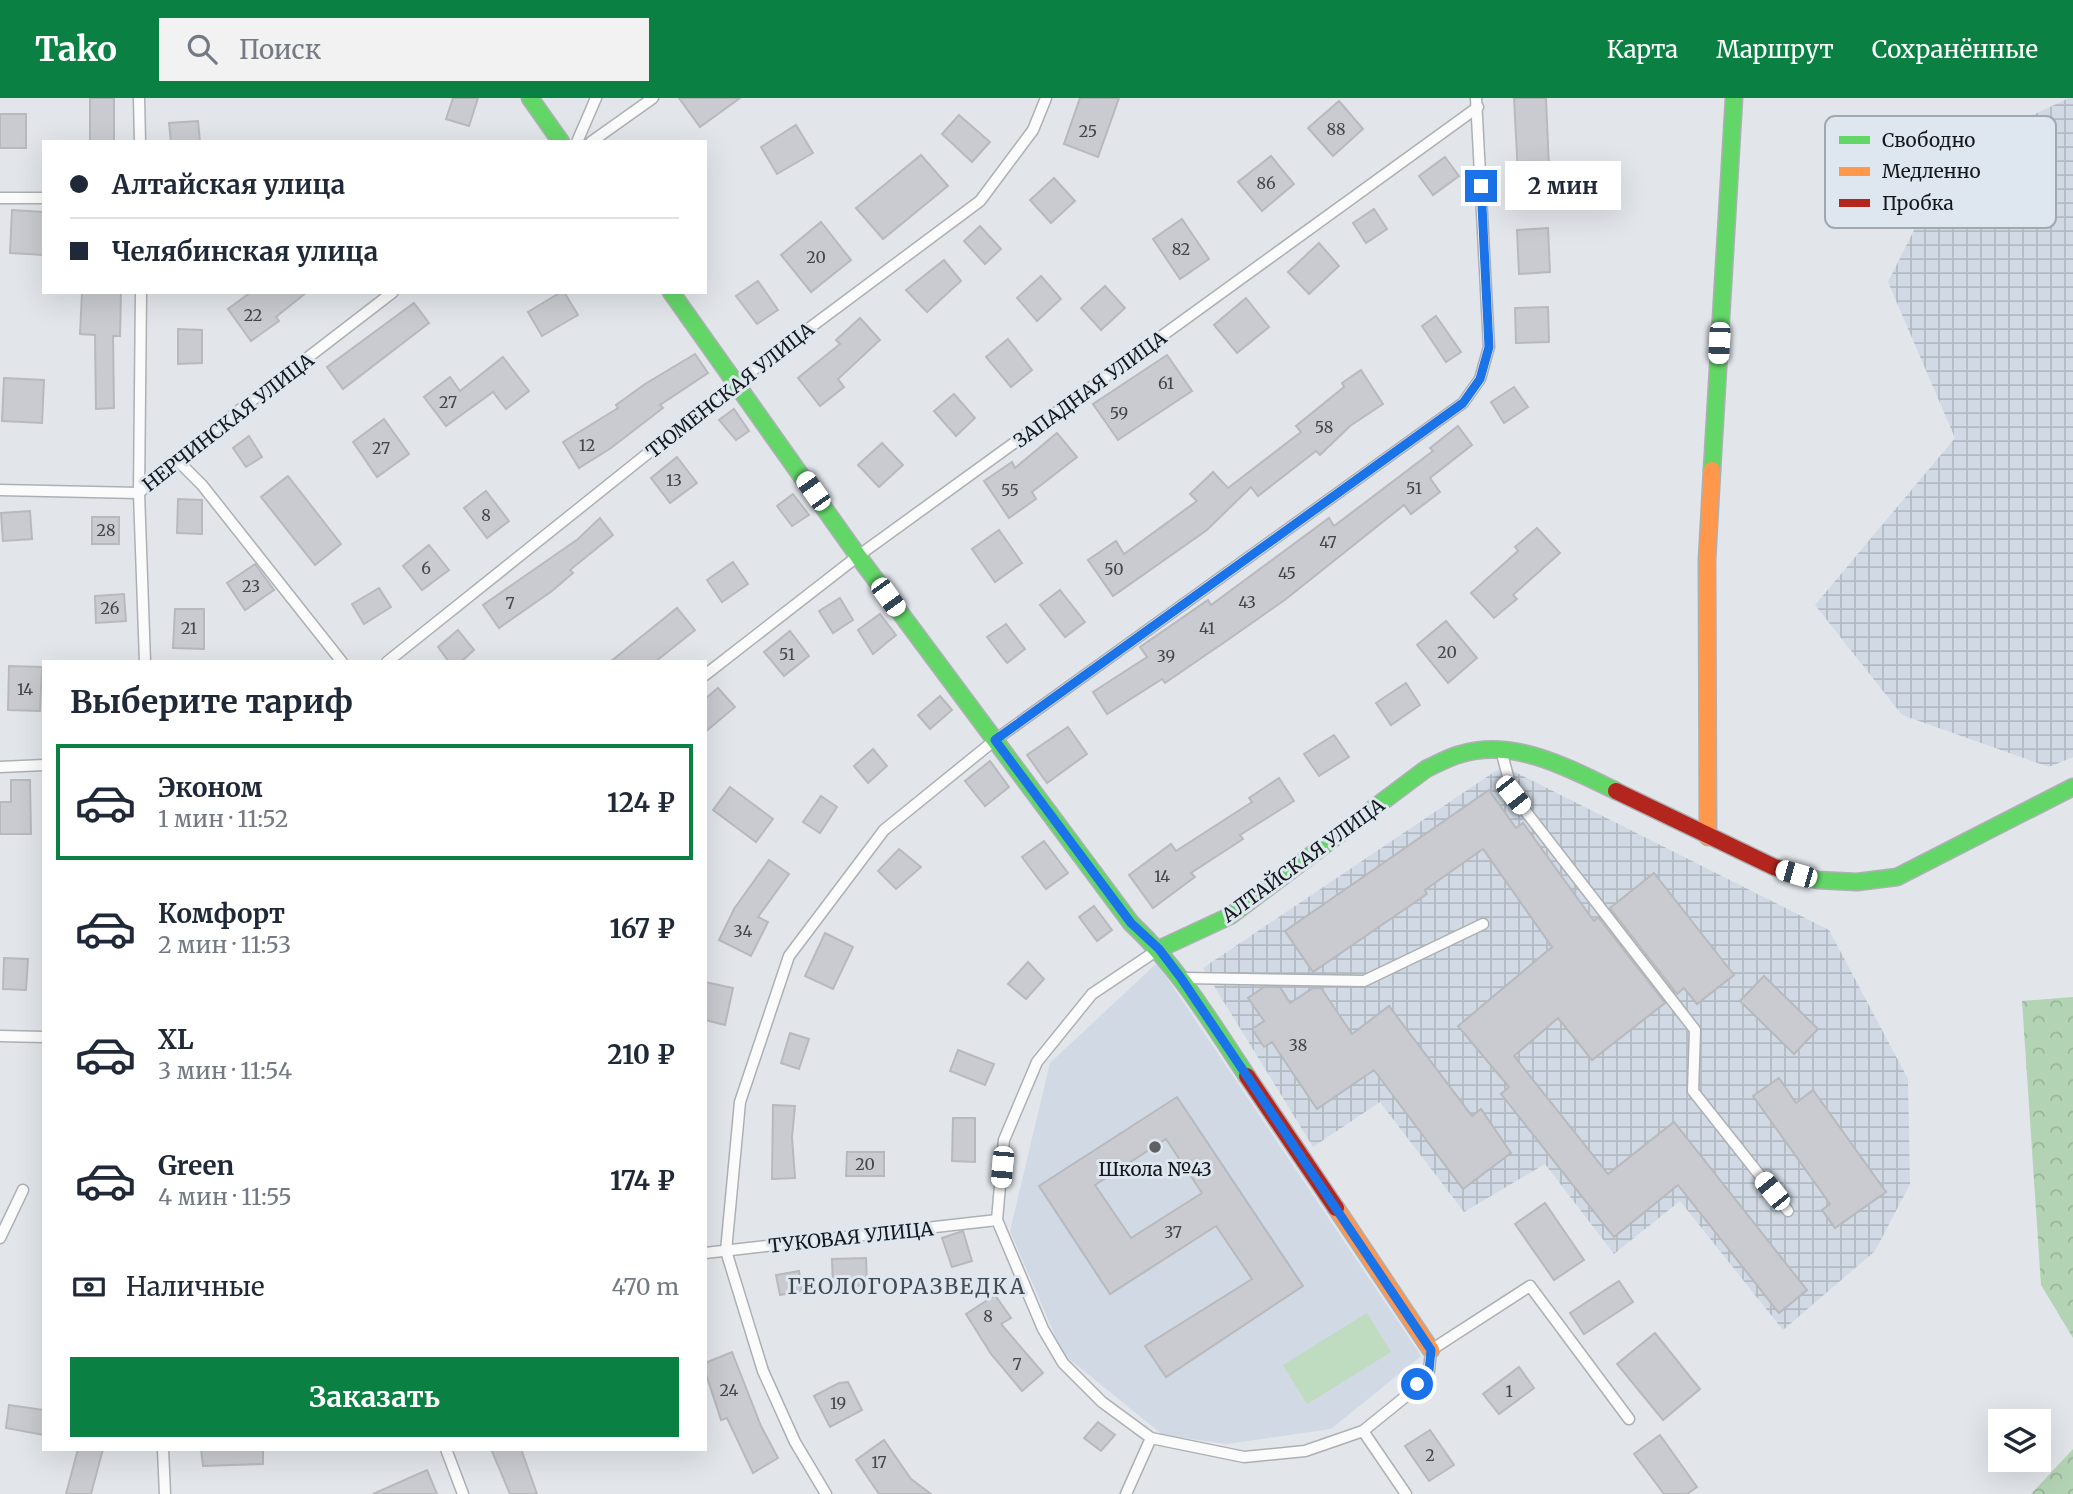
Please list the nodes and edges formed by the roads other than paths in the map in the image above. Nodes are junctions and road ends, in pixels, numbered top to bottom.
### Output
1 (139, 98) edge
2 (530, 98) edge
3 (596, 98) edge
4 (653, 98) edge
5 (1046, 98) edge
6 (1734, 98) edge
7 (1477, 103) edge
8 (140, 140) edge
9 (560, 140) edge
10 (578, 140) edge
11 (594, 140) edge
12 (0, 198) edge
13 (42, 198) edge
14 (141, 294) edge
15 (390, 294) edge
16 (672, 294) edge
17 (737, 382) junction
18 (176, 459) junction
19 (0, 491) edge
20 (139, 493) junction
21 (858, 556) junction
22 (145, 660) edge
23 (340, 660) edge
24 (390, 660) edge
25 (707, 673) edge
26 (995, 740) junction
27 (1501, 750) junction
28 (42, 765) edge
29 (0, 767) edge
30 (2073, 787) edge
31 (1708, 837) junction
32 (1483, 924) dead end
33 (1159, 949) junction
34 (1181, 978) junction
35 (0, 1036) edge
36 (42, 1037) edge
37 (23, 1190) dead end
38 (1788, 1211) dead end
39 (997, 1220) junction
40 (0, 1238) edge
41 (726, 1251) junction
42 (707, 1253) edge
43 (1431, 1350) junction
44 (1629, 1419) dead end
45 (1363, 1432) junction
46 (1151, 1438) junction
47 (163, 1451) edge
48 (447, 1451) edge
49 (165, 1494) edge
50 (463, 1494) edge
51 (826, 1494) edge
52 (1126, 1494) edge
53 (1406, 1494) edge

1 - 8 lane
2 - 9 street
3 - 10 lane
4 - 11 lane
5 - 17 lane, ТЮМЕНСКАЯ УЛИЦА
6 - 31 street
7 - 21 lane, ЗАПАДНАЯ УЛИЦА
7 - 26 lane
12 - 13 lane
14 - 20 lane
15 - 18 lane, НЕРЧИНСКАЯ УЛИЦА
16 - 17 street
17 - 21 street
17 - 24 lane, ТЮМЕНСКАЯ УЛИЦА
18 - 20 lane, НЕРЧИНСКАЯ УЛИЦА
18 - 23 lane
19 - 20 lane, НЕРЧИНСКАЯ УЛИЦА
20 - 22 lane
21 - 25 lane, ЗАПАДНАЯ УЛИЦА
21 - 26 street
26 - 33 street
26 - 41 lane
27 - 31 street, АЛТАЙСКАЯ УЛИЦА
27 - 33 street, АЛТАЙСКАЯ УЛИЦА
27 - 38 lane
28 - 29 lane
30 - 31 street, АЛТАЙСКАЯ УЛИЦА
32 - 34 lane
33 - 34 street
33 - 39 lane, АЛТАЙСКАЯ УЛИЦА
34 - 43 street
35 - 36 lane
37 - 40 lane
39 - 41 lane, ТУКОВАЯ УЛИЦА
39 - 46 lane, АЛТАЙСКАЯ УЛИЦА
41 - 42 lane, ТУКОВАЯ УЛИЦА
41 - 51 lane
43 - 44 lane
43 - 45 lane, АЛТАЙСКАЯ УЛИЦА
45 - 46 lane, АЛТАЙСКАЯ УЛИЦА
45 - 53 lane
46 - 52 lane
47 - 49 lane
48 - 50 lane

